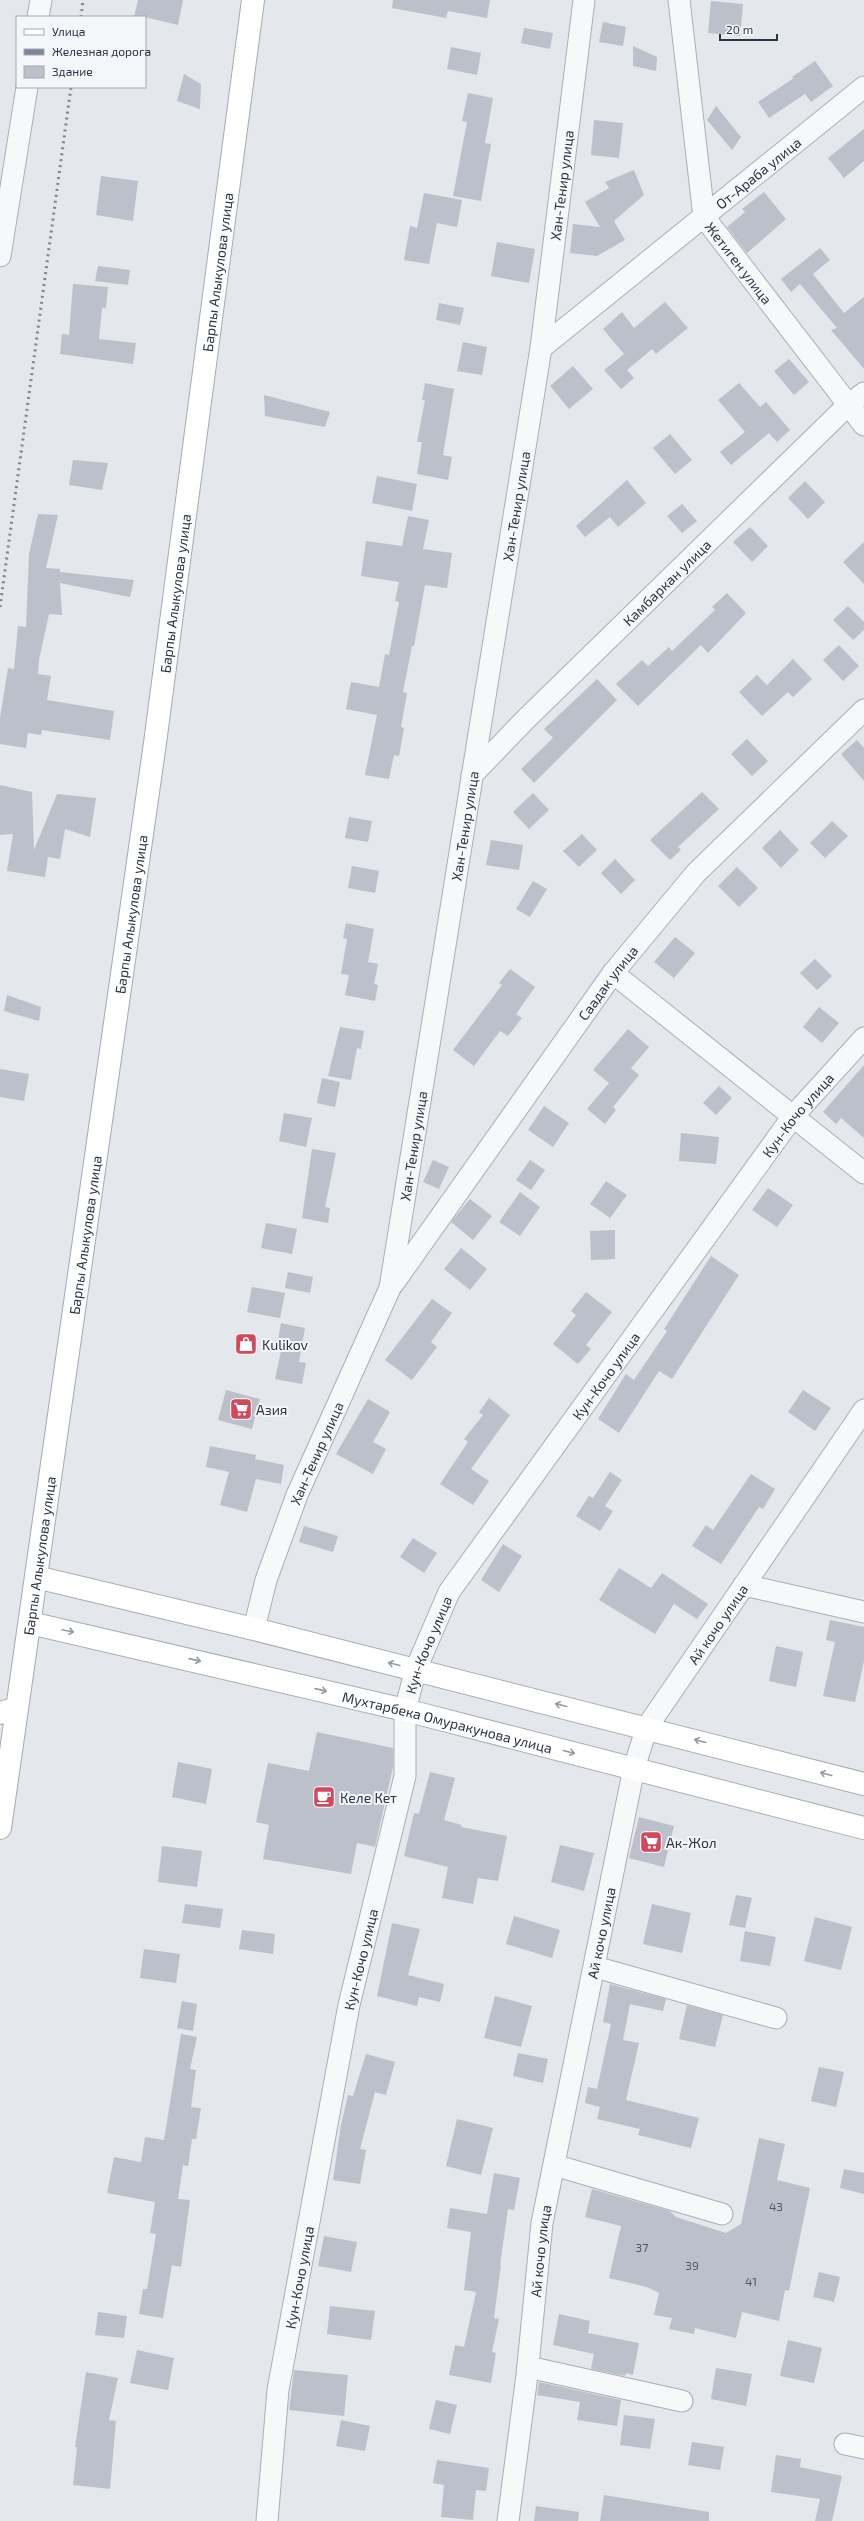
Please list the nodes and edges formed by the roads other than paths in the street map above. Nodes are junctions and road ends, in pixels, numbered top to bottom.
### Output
1 (41, 0) edge
2 (253, 0) edge
3 (584, 0) edge
4 (679, 0) edge
5 (38, 16) edge
6 (864, 87) edge
7 (27, 88) edge
8 (704, 218) junction
9 (0, 256) edge
10 (541, 348) junction
11 (864, 393) edge
12 (847, 406) junction
13 (864, 425) edge
14 (864, 710) edge
15 (472, 775) junction
16 (613, 973) junction
17 (864, 1038) edge
18 (794, 1115) junction
19 (864, 1173) edge
20 (390, 1288) junction
21 (864, 1410) edge
22 (36, 1577) junction
23 (744, 1585) junction
24 (864, 1612) edge
25 (30, 1623) junction
26 (254, 1629) junction
27 (416, 1669) junction
28 (405, 1710) junction
29 (8, 1711) edge
30 (647, 1727) junction
31 (634, 1768) junction
32 (864, 1784) edge
33 (0, 1828) edge
34 (864, 1828) edge
35 (595, 1967) junction
36 (776, 2018) dead end
37 (554, 2165) junction
38 (722, 2214) dead end
39 (528, 2368) junction
40 (682, 2401) dead end
41 (267, 2521) edge
42 (508, 2521) edge

1 - 5 street
2 - 22 main road, Барпы Алыкулова улица
3 - 10 street, Хан-Тенир улица
4 - 8 street, Жетиген улица
6 - 8 street, От-Араба улица
7 - 9 street
8 - 10 street, От-Араба улица
8 - 12 street, Жетиген улица
10 - 15 street, Хан-Тенир улица
11 - 12 street, Камбаркан улица
12 - 13 street, Жетиген улица
12 - 15 street, Камбаркан улица
14 - 16 street, Саадак улица
15 - 20 street, Хан-Тенир улица
16 - 18 street
16 - 20 street, Саадак улица
17 - 18 street, Кун-Кочо улица
18 - 19 street
18 - 27 street, Кун-Кочо улица
20 - 26 street, Хан-Тенир улица
21 - 23 street, Ай кочо улица
22 - 25 main road, Барпы Алыкулова улица
22 - 26 main road
23 - 24 street
23 - 30 street, Ай кочо улица
25 -> 28 main road, Мухтарбека Омуракунова улица
25 - 29 main road, Барпы Алыкулова улица
27 -> 26 main road
27 - 28 street, Кун-Кочо улица
30 -> 27 main road
28 -> 31 main road, Мухтарбека Омуракунова улица
28 - 41 street, Кун-Кочо улица
29 - 33 main road, Барпы Алыкулова улица
30 - 31 street, Ай кочо улица
32 -> 30 main road
31 - 34 main road, Мухтарбека Омуракунова улица
31 - 35 street, Ай кочо улица
35 - 36 street
35 - 37 street, Ай кочо улица
37 - 38 street
37 - 39 street, Ай кочо улица
39 - 40 street
39 - 42 street, Ай кочо улица

